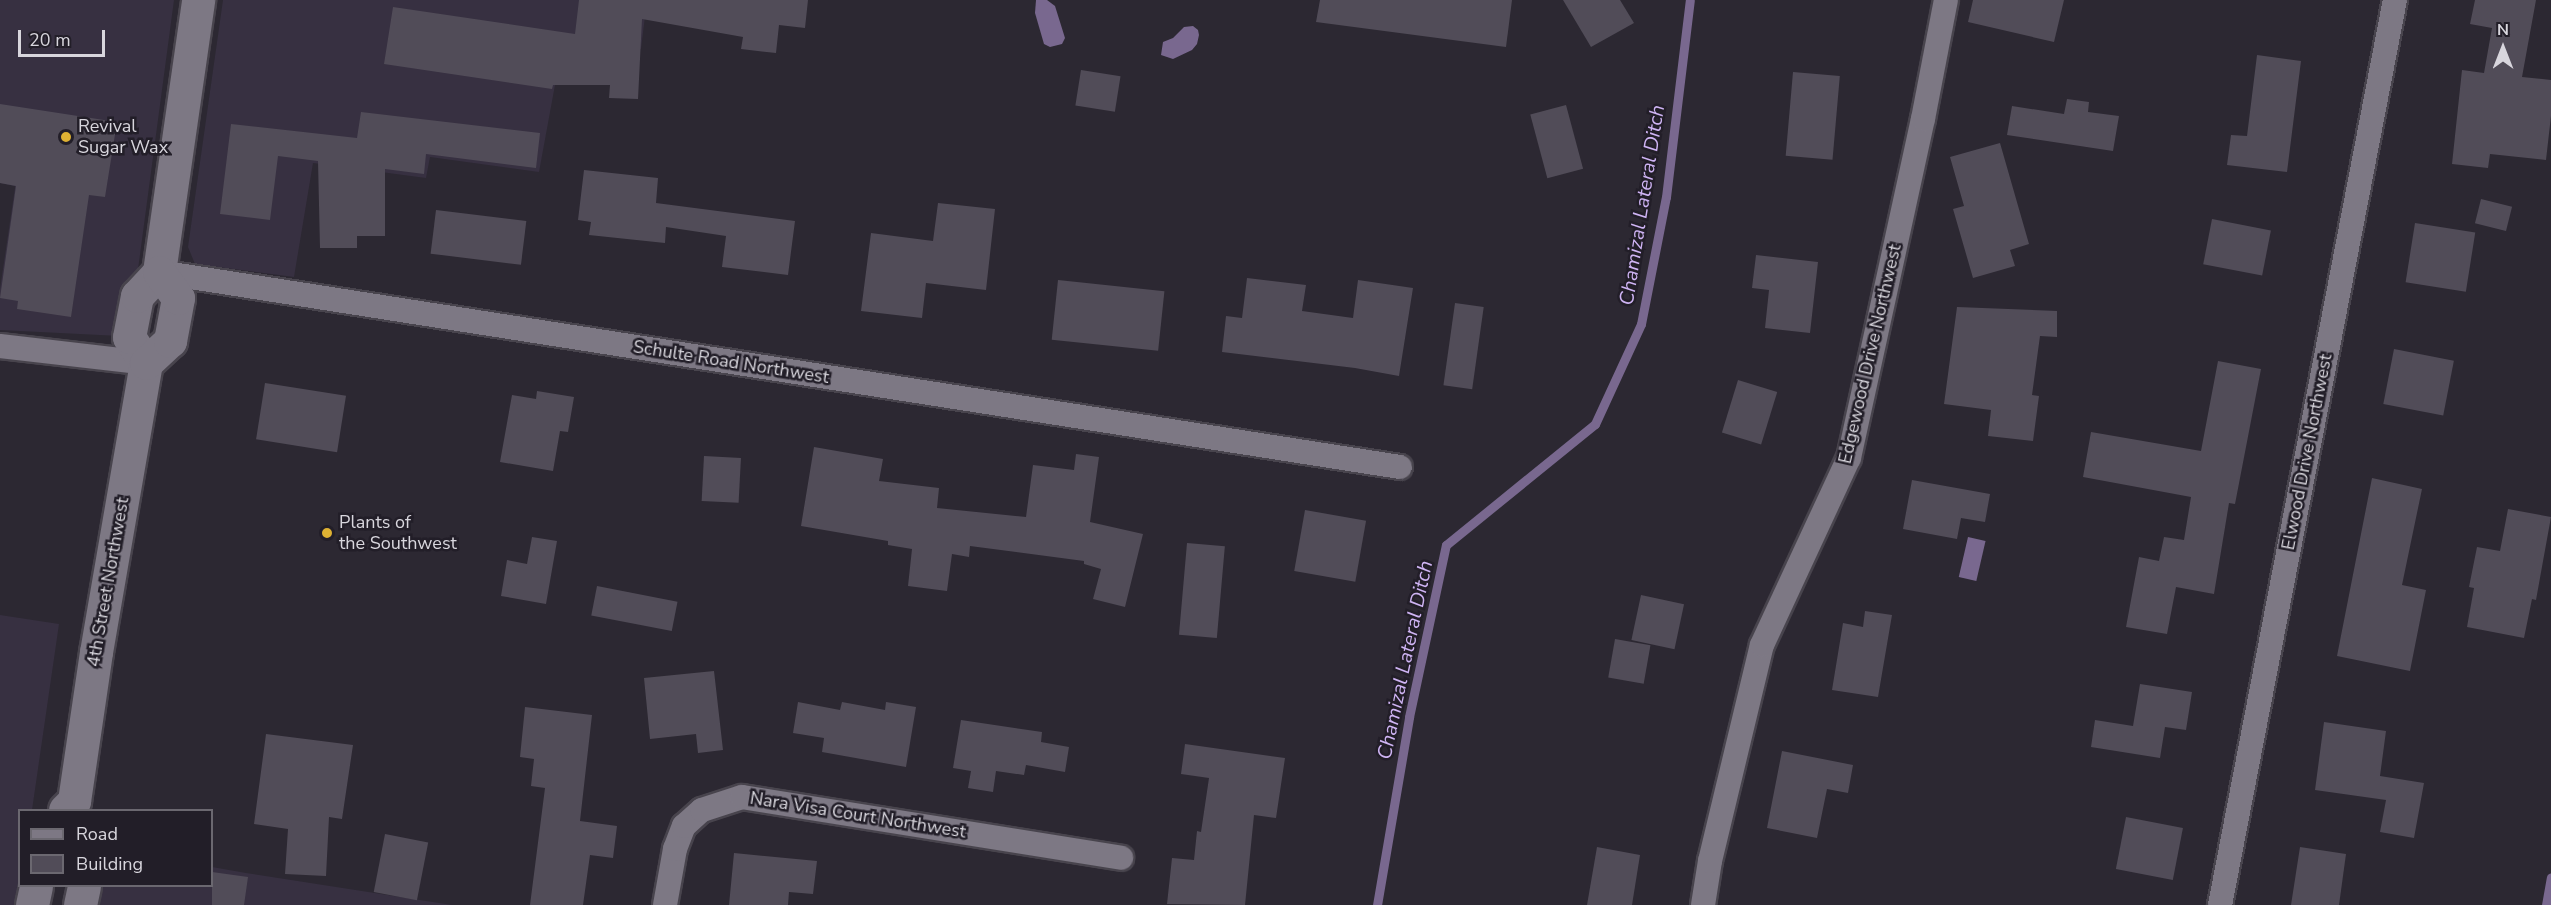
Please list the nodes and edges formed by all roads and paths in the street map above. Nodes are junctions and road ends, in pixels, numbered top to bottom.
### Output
1 (198, 0) edge
2 (1946, 0) edge
3 (2395, 0) edge
4 (159, 272) junction
5 (0, 346) edge
6 (146, 363) junction
7 (1400, 467) dead end
8 (73, 807) edge
9 (1121, 858) dead end
10 (36, 887) edge
11 (84, 887) edge
12 (32, 905) edge
13 (80, 905) edge
14 (665, 905) edge
15 (1702, 905) edge
16 (2220, 905) edge

1 - 4 main road
2 - 15 street, Edgewood Drive Northwest
3 - 16 street, Elwood Drive Northwest
4 - 6 main road
4 - 7 street, Schulte Road Northwest
5 - 6 street
6 - 8 main road, 4th Street Northwest
9 - 14 street, Nara Visa Court Northwest
10 - 12 main road
11 - 13 main road

